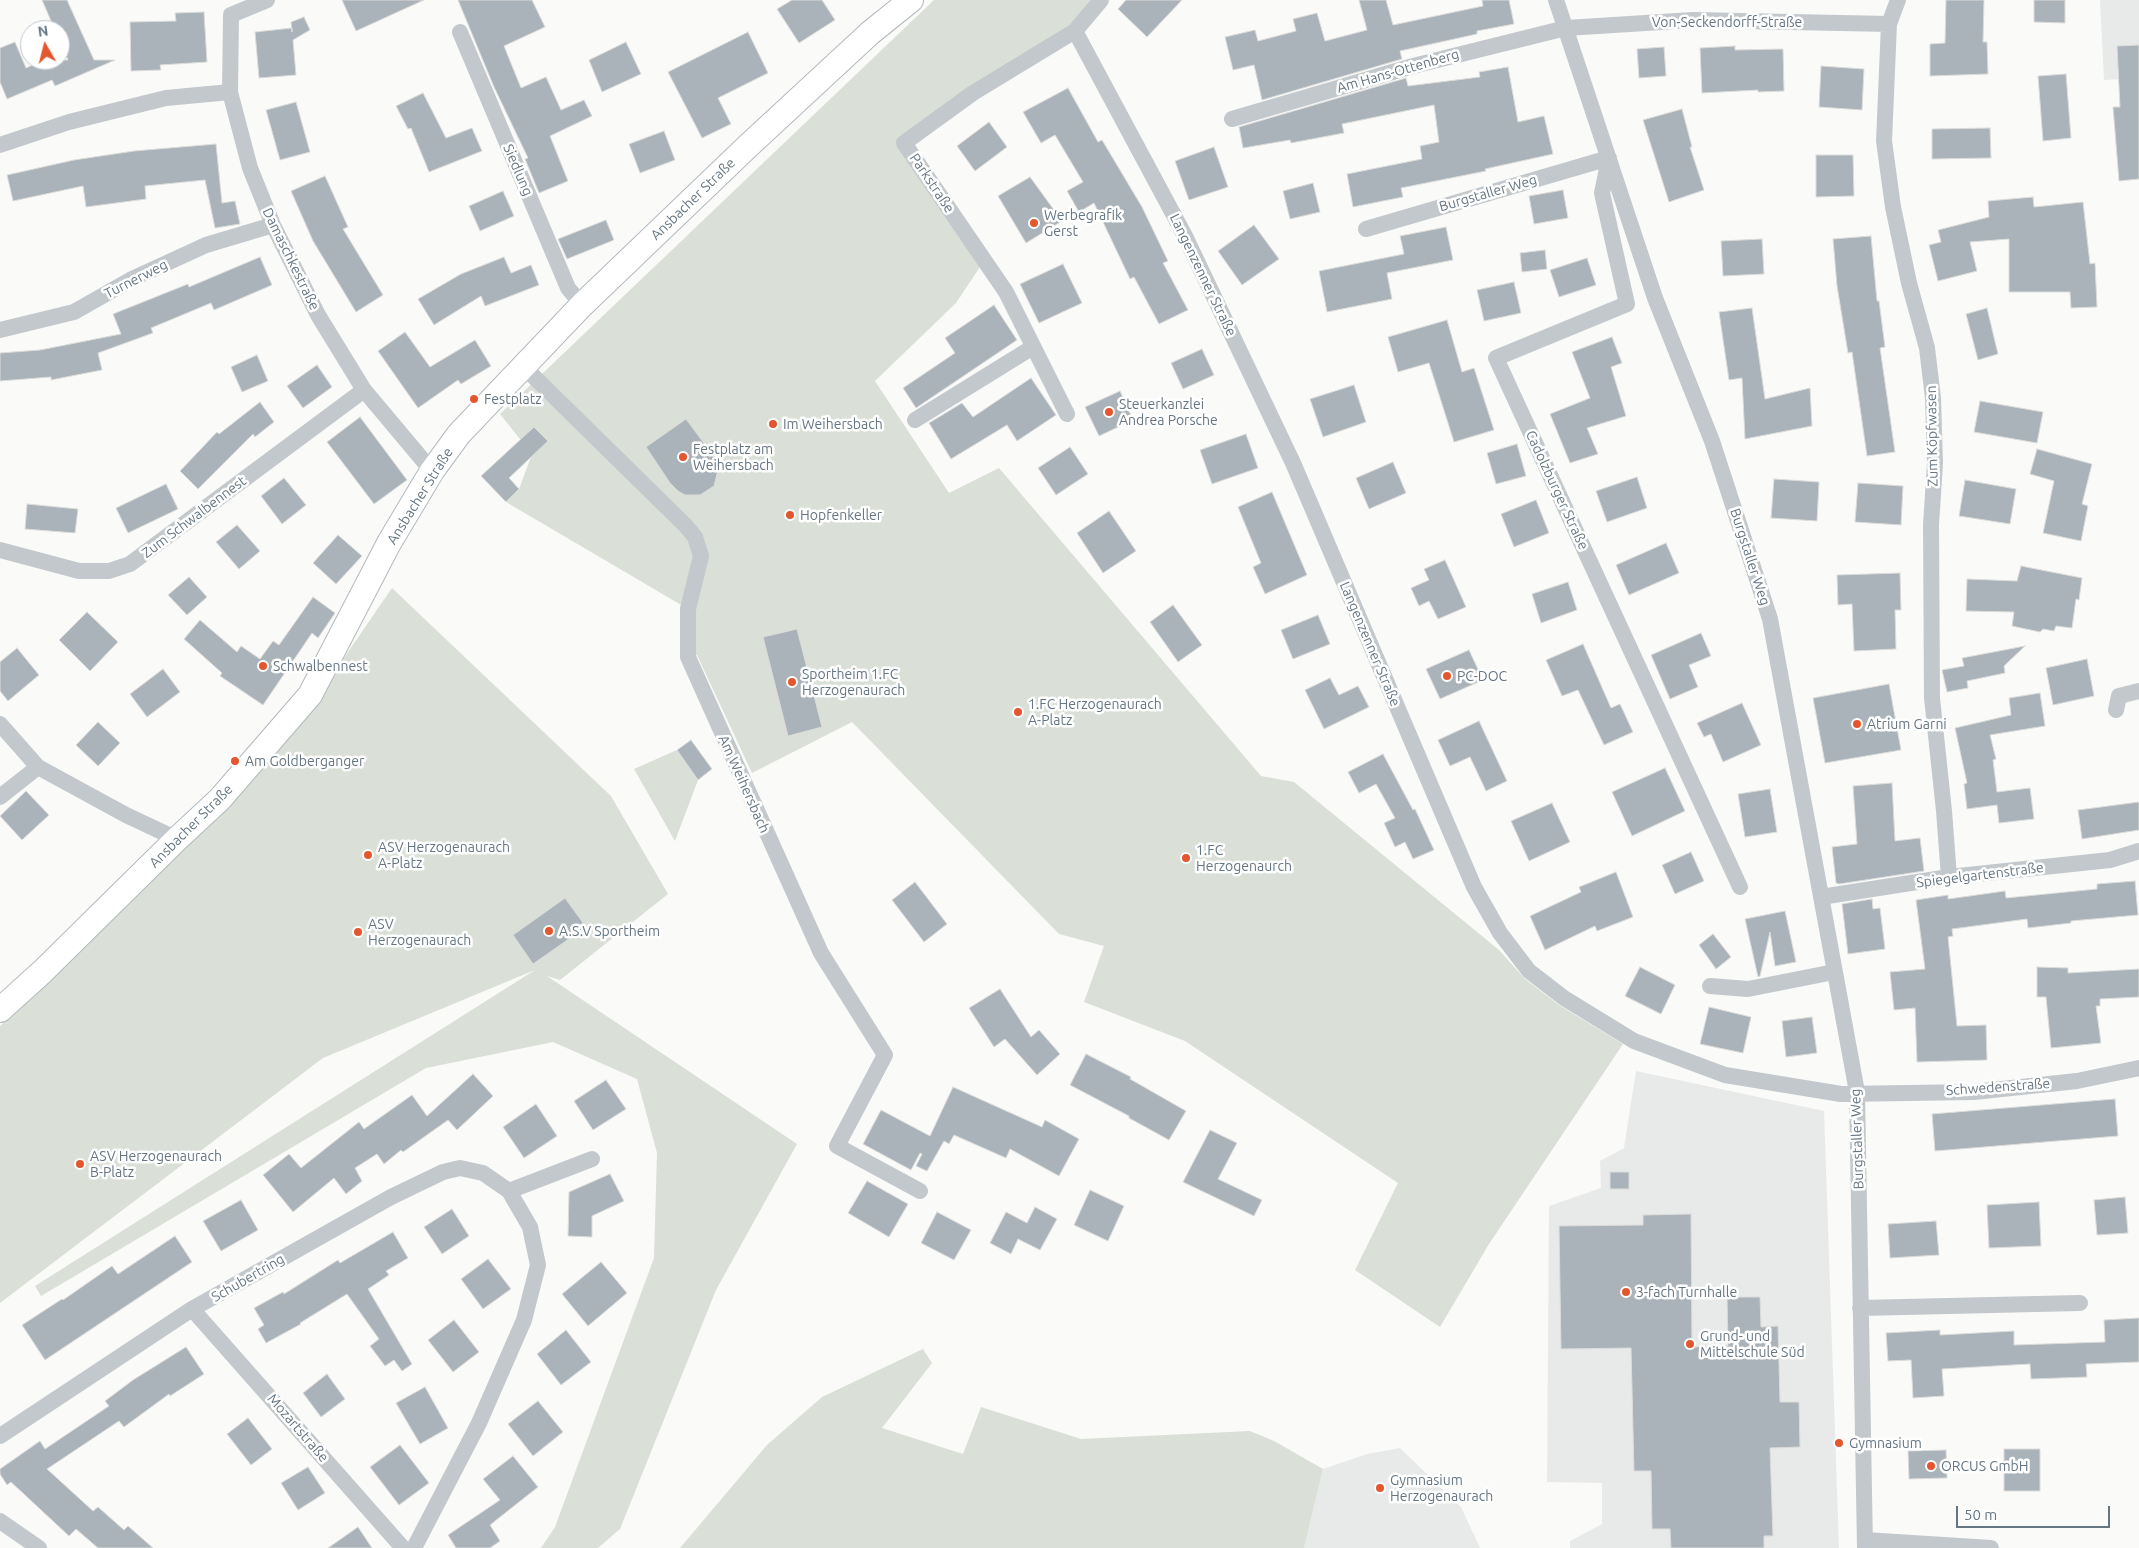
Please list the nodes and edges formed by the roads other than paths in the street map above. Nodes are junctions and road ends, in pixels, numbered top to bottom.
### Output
1 (268, 0) edge
2 (911, 0) edge
3 (1101, 0) edge
4 (1556, 0) edge
5 (1898, 0) edge
6 (1889, 24) junction
7 (1566, 28) junction
8 (1075, 31) junction
9 (460, 32) dead end
10 (230, 92) junction
11 (1232, 119) dead end
12 (0, 144) edge
13 (1609, 158) junction
14 (272, 225) junction
15 (1366, 229) dead end
16 (582, 305) junction
17 (0, 330) edge
18 (1033, 347) junction
19 (524, 366) junction
20 (364, 390) junction
21 (1067, 414) dead end
22 (915, 420) dead end
23 (432, 471) junction
24 (0, 550) edge
25 (2139, 691) edge
26 (2116, 710) dead end
27 (0, 724) edge
28 (38, 767) junction
29 (0, 797) edge
30 (177, 839) junction
31 (2139, 851) edge
32 (1949, 877) junction
33 (1740, 887) dead end
34 (1821, 897) junction
35 (1834, 972) junction
36 (1710, 986) dead end
37 (0, 1010) edge
38 (2139, 1068) edge
39 (1857, 1092) junction
40 (592, 1159) dead end
41 (509, 1191) junction
42 (920, 1191) dead end
43 (2080, 1303) dead end
44 (1860, 1308) junction
45 (192, 1309) junction
46 (0, 1436) edge
47 (0, 1521) edge
48 (1864, 1544) edge
49 (39, 1548) edge
50 (403, 1548) edge
51 (414, 1548) edge
52 (1991, 1548) edge

1 - 10 street, Damaschkestraße
2 - 16 street, Ansbacher Straße
3 - 8 street
4 - 7 street, Burgstaller Weg
5 - 6 street, Zum Köpfwasen
6 - 7 street, Von-Seckendorff-Straße
6 - 32 street, Zum Köpfwasen
7 - 11 street, Am Hans-Ottenberg
7 - 13 street, Burgstaller Weg
8 - 18 street, Parkstraße
8 - 39 street, Langenzenner Straße
9 - 16 street, Siedlung
10 - 12 street
10 - 14 street, Damaschkestraße
13 - 15 street, Burgstaller Weg
13 - 33 street, Cadolzburger Straße
13 - 34 street, Burgstaller Weg
14 - 17 street, Turnerweg
14 - 20 street, Damaschkestraße
16 - 19 street, Ansbacher Straße
18 - 21 street, Parkstraße
18 - 22 street
19 - 23 street, Ansbacher Straße
19 - 42 street, Am Weihersbach
20 - 23 street, Damaschkestraße
20 - 24 street, Zum Schwalbennest
23 - 30 street, Ansbacher Straße
25 - 26 street
27 - 28 street
28 - 29 street
28 - 30 street
30 - 37 street, Ansbacher Straße
31 - 32 street, Spiegelgartenstraße
32 - 34 street, Spiegelgartenstraße
34 - 35 street, Burgstaller Weg
35 - 36 street
35 - 39 street, Burgstaller Weg
38 - 39 street, Schwedenstraße
39 - 44 street, Burgstaller Weg
40 - 41 street
41 - 45 street, Schubertring
41 - 51 street, Schubertring
43 - 44 street
44 - 48 street, Burgstaller Weg
45 - 46 street, Schubertring
45 - 50 street, Mozartstraße
47 - 49 street
48 - 52 street, Burgstaller Weg

